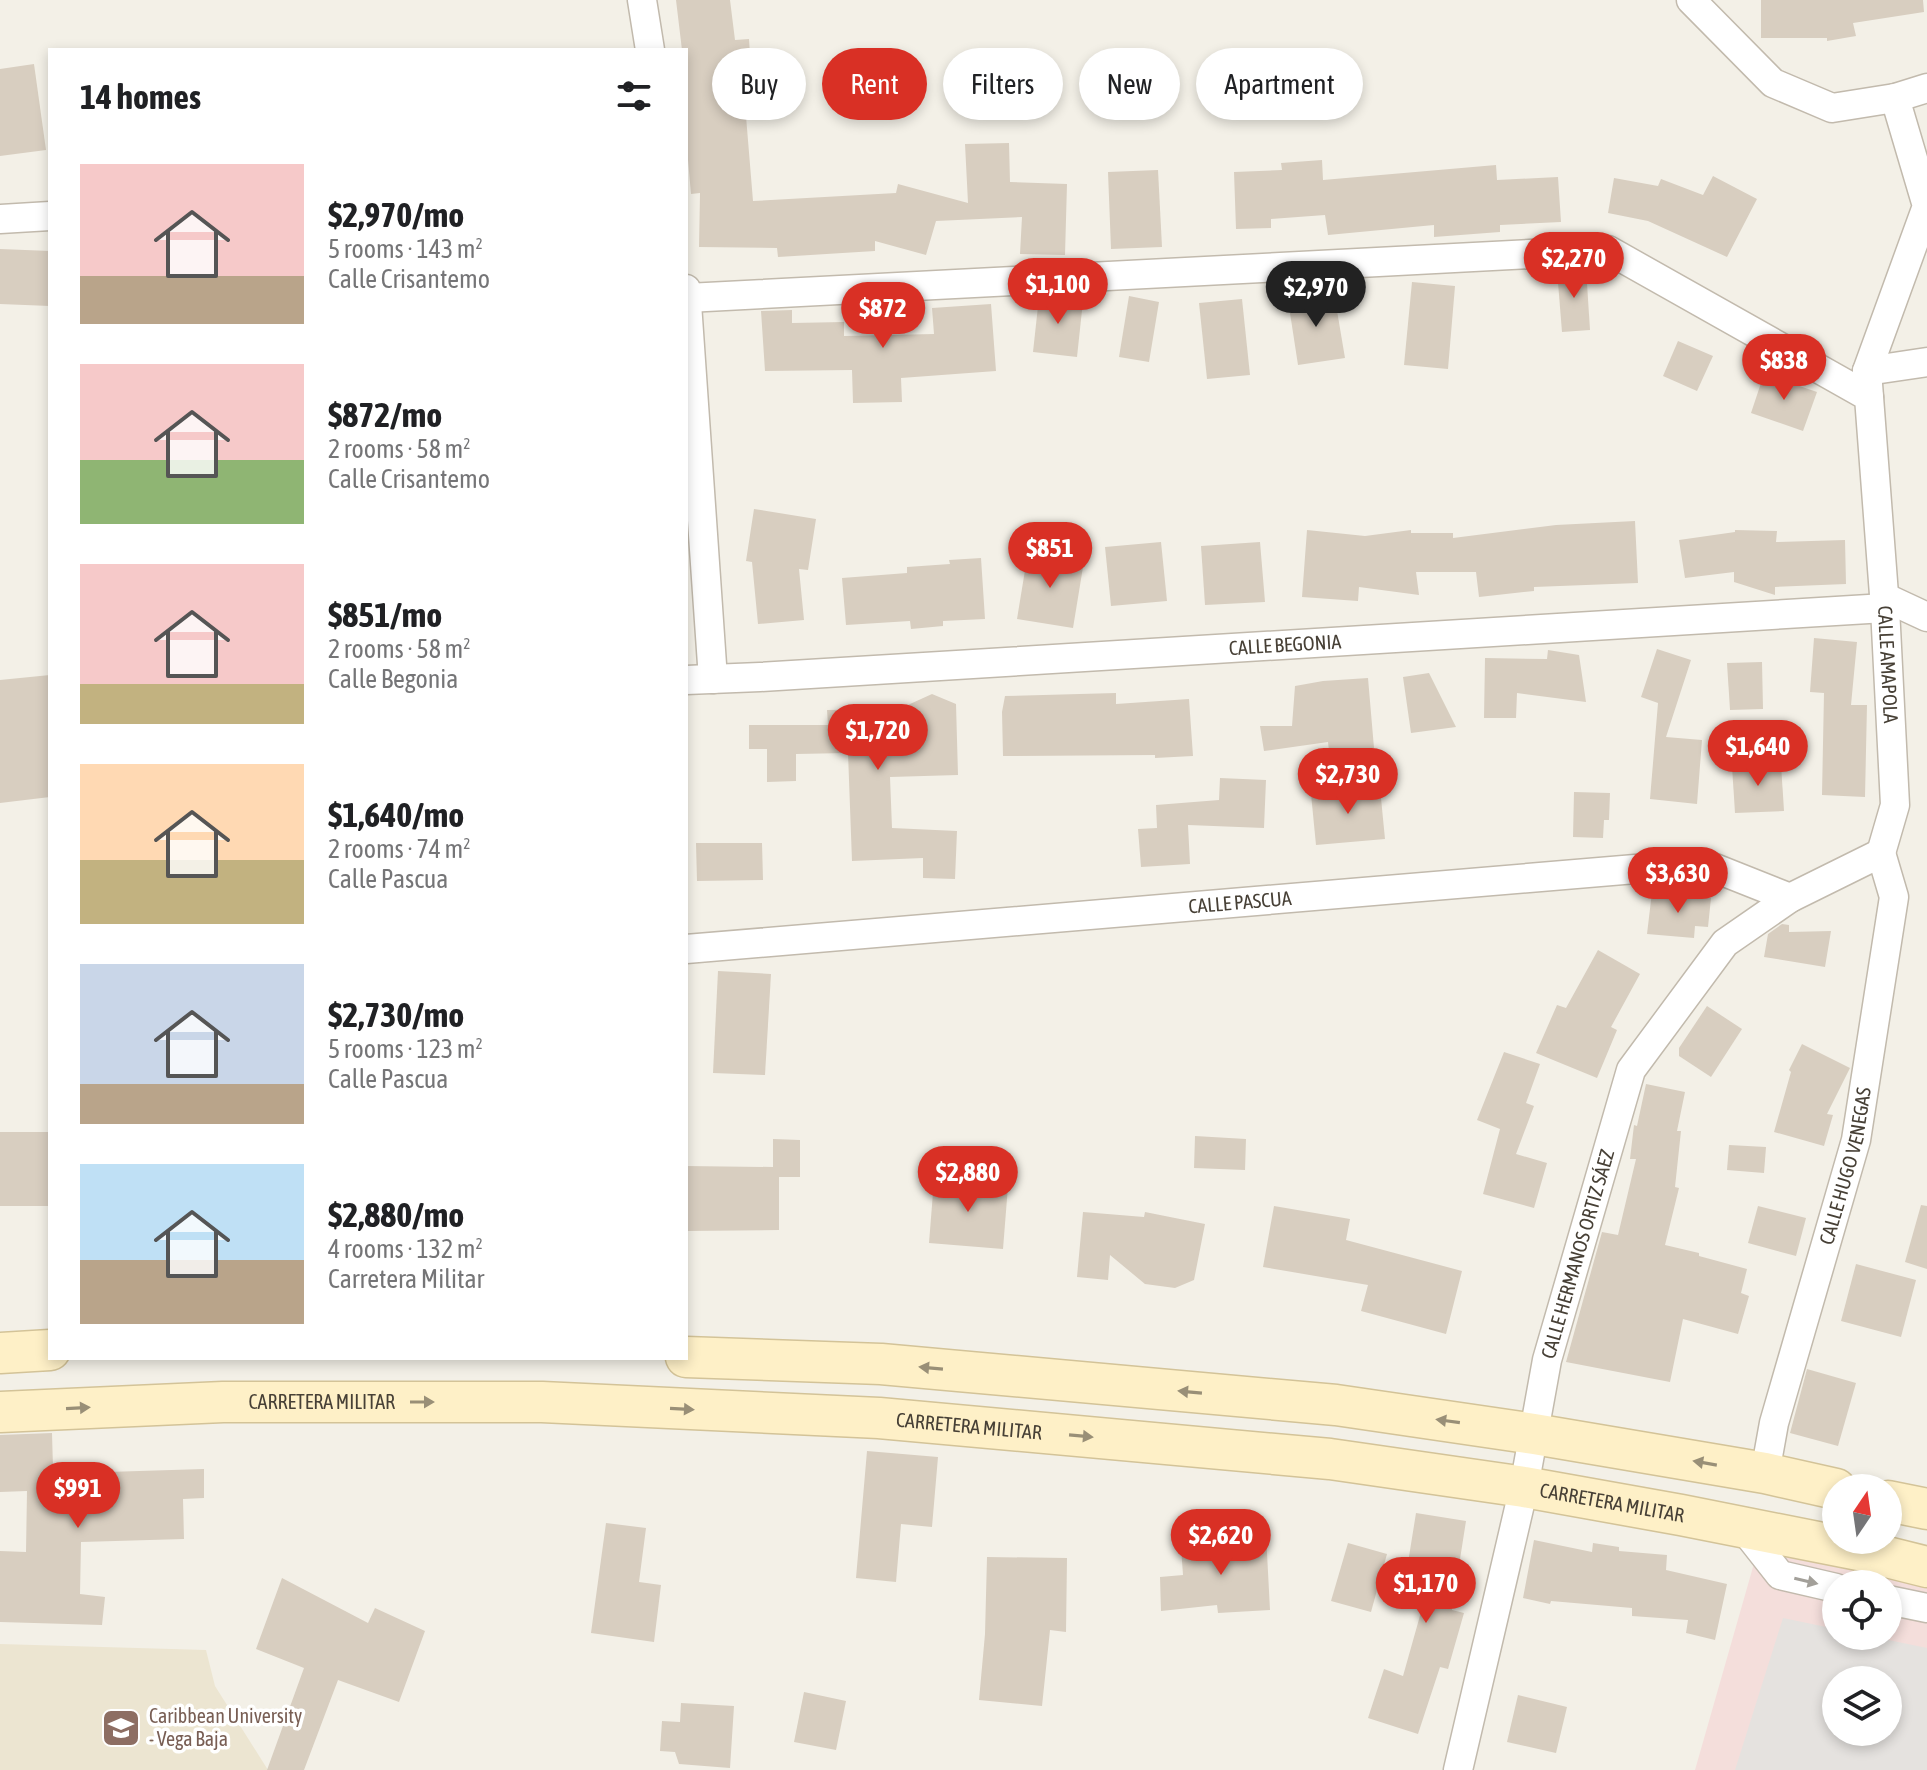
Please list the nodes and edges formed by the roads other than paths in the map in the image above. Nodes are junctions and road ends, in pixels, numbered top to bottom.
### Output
1 (642, 0) edge
2 (1691, 0) edge
3 (650, 48) edge
4 (1927, 88) edge
5 (1895, 98) junction
6 (48, 216) edge
7 (0, 219) edge
8 (688, 294) edge
9 (688, 324) edge
10 (1927, 362) edge
11 (1868, 384) junction
12 (1885, 603) junction
13 (1927, 617) edge
14 (700, 679) edge
15 (1881, 853) junction
16 (1790, 898) junction
17 (688, 949) edge
18 (48, 1350) edge
19 (0, 1353) edge
20 (688, 1357) edge
21 (0, 1412) edge
22 (1534, 1434) junction
23 (1765, 1473) junction
24 (1822, 1486) edge
25 (1524, 1487) junction
26 (1902, 1504) edge
27 (1927, 1509) edge
28 (1743, 1528) junction
29 (1927, 1567) edge
30 (1822, 1585) edge
31 (1902, 1603) edge
32 (1927, 1608) edge
33 (1458, 1770) edge

1 - 3 street
2 - 5 street
4 - 5 street
5 - 11 street
6 - 7 street
8 - 11 street
9 - 14 street
10 - 11 street
11 - 12 street, CALLE AMAPOLA
12 - 13 street, CALLE BEGONIA
12 - 14 street, CALLE BEGONIA
12 - 15 street, CALLE AMAPOLA
15 - 16 street, CALLE HERMANOS ORTIZ SÁEZ
15 - 23 street, CALLE HUGO VENEGAS
16 - 17 street, CALLE PASCUA
16 - 22 street, CALLE HERMANOS ORTIZ SÁEZ
18 - 19 main road
22 -> 20 main road
21 -> 25 main road, CARRETERA MILITAR
23 -> 22 main road
22 - 25 street, CALLE HERMANOS ORTIZ SÁEZ
23 - 24 main road
25 - 28 main road, CARRETERA MILITAR
25 - 33 street, CALLE HERMANOS ORTIZ SÁEZ
26 - 27 main road
28 - 29 main road, CARRETERA MILITAR
28 -> 30 street
31 - 32 street

